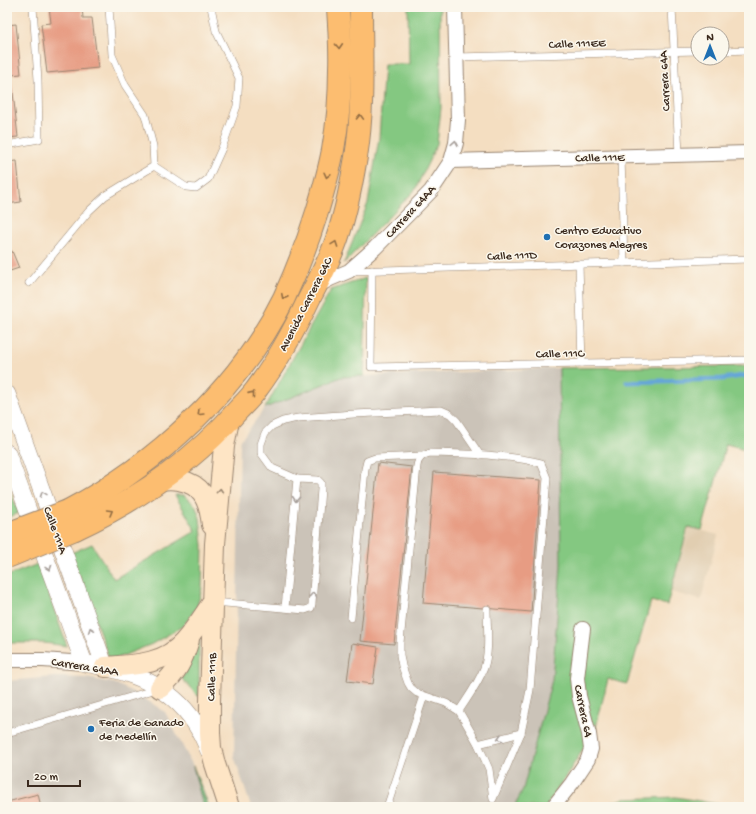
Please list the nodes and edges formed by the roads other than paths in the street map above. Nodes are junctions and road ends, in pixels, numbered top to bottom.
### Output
1 (33, 7) edge
2 (108, 7) edge
3 (211, 7) edge
4 (338, 7) edge
5 (361, 7) edge
6 (455, 7) edge
7 (672, 7) edge
8 (730, 50) edge
9 (749, 50) edge
10 (690, 51) edge
11 (674, 52) junction
12 (456, 57) junction
13 (7, 145) edge
14 (749, 153) edge
15 (678, 155) junction
16 (621, 156) junction
17 (451, 161) junction
18 (154, 166) junction
19 (749, 259) edge
20 (624, 263) junction
21 (579, 264) junction
22 (372, 270) junction
23 (349, 271) junction
24 (29, 283) dead end
25 (315, 288) junction
26 (749, 360) edge
27 (582, 363) junction
28 (7, 394) edge
29 (229, 420) junction
30 (7, 453) edge
31 (480, 455) junction
32 (422, 456) junction
33 (297, 479) junction
34 (160, 480) junction
35 (71, 520) junction
36 (7, 534) edge
37 (215, 544) junction
38 (7, 556) edge
39 (213, 602) junction
40 (285, 608) junction
41 (486, 609) dead end
42 (351, 618) dead end
43 (582, 629) dead end
44 (191, 634) junction
45 (7, 660) edge
46 (84, 663) junction
47 (105, 667) junction
48 (160, 688) junction
49 (424, 696) junction
50 (458, 711) junction
51 (521, 732) junction
52 (7, 733) edge
53 (478, 744) junction
54 (215, 764) junction
55 (493, 799) junction
56 (229, 807) edge
57 (387, 807) edge
58 (491, 807) edge
59 (553, 807) edge

1 - 13 lane
2 - 18 lane
3 - 18 lane
4 -> 35 main road, Avenida Carrera 64C
25 -> 5 main road, Avenida Carrera 64C
6 - 12 street, Carrera 64AA
7 - 11 lane, Carrera 64A
8 - 9 lane
10 - 11 lane, Calle 111EE
11 - 12 lane, Calle 111EE
11 - 15 lane, Carrera 64A
17 -> 12 street, Carrera 64AA
14 - 15 street, Calle 111E
15 - 16 street, Calle 111E
16 - 17 street, Calle 111E
16 - 20 lane
17 - 23 street, Carrera 64AA
18 - 24 lane
19 - 20 lane, Calle 111D
20 - 21 lane, Calle 111D
21 - 22 lane, Calle 111D
21 - 27 lane
22 - 23 lane, Calle 111D
22 - 27 lane, Calle 111C
23 - 25 street, Carrera 64AA
29 -> 25 main road, Avenida Carrera 64C
26 - 27 lane, Calle 111C
47 -> 28 street, Calle 111A
29 - 34 main road, Avenida Carrera 64C
37 -> 29 main road, Calle 111B
30 -> 46 street, Calle 111A
31 - 32 lane
31 - 33 lane
31 - 51 lane
32 - 42 lane
32 - 49 lane
33 -> 40 lane
40 -> 33 lane
35 -> 34 main road, Avenida Carrera 64C
34 - 37 main road, Calle 111B
35 - 36 main road, Avenida Carrera 64C, bridge
35 - 38 main road, Avenida Carrera 64C, bridge
37 - 39 main road, Calle 111B
39 - 40 lane
39 - 44 main road
39 - 54 main road, Calle 111B
41 - 50 lane
43 - 59 street, Carrera 64
44 - 47 main road
44 - 48 main road
45 - 46 street, Carrera 64AA
46 - 47 street, Carrera 64AA
47 - 48 street, Carrera 64AA
48 - 52 lane
48 - 54 street, Carrera 64AA
49 - 50 lane
49 - 57 lane
50 - 53 lane
51 -> 53 lane
51 - 55 lane
53 - 55 lane
54 - 56 main road, Calle 111B
55 - 58 lane

